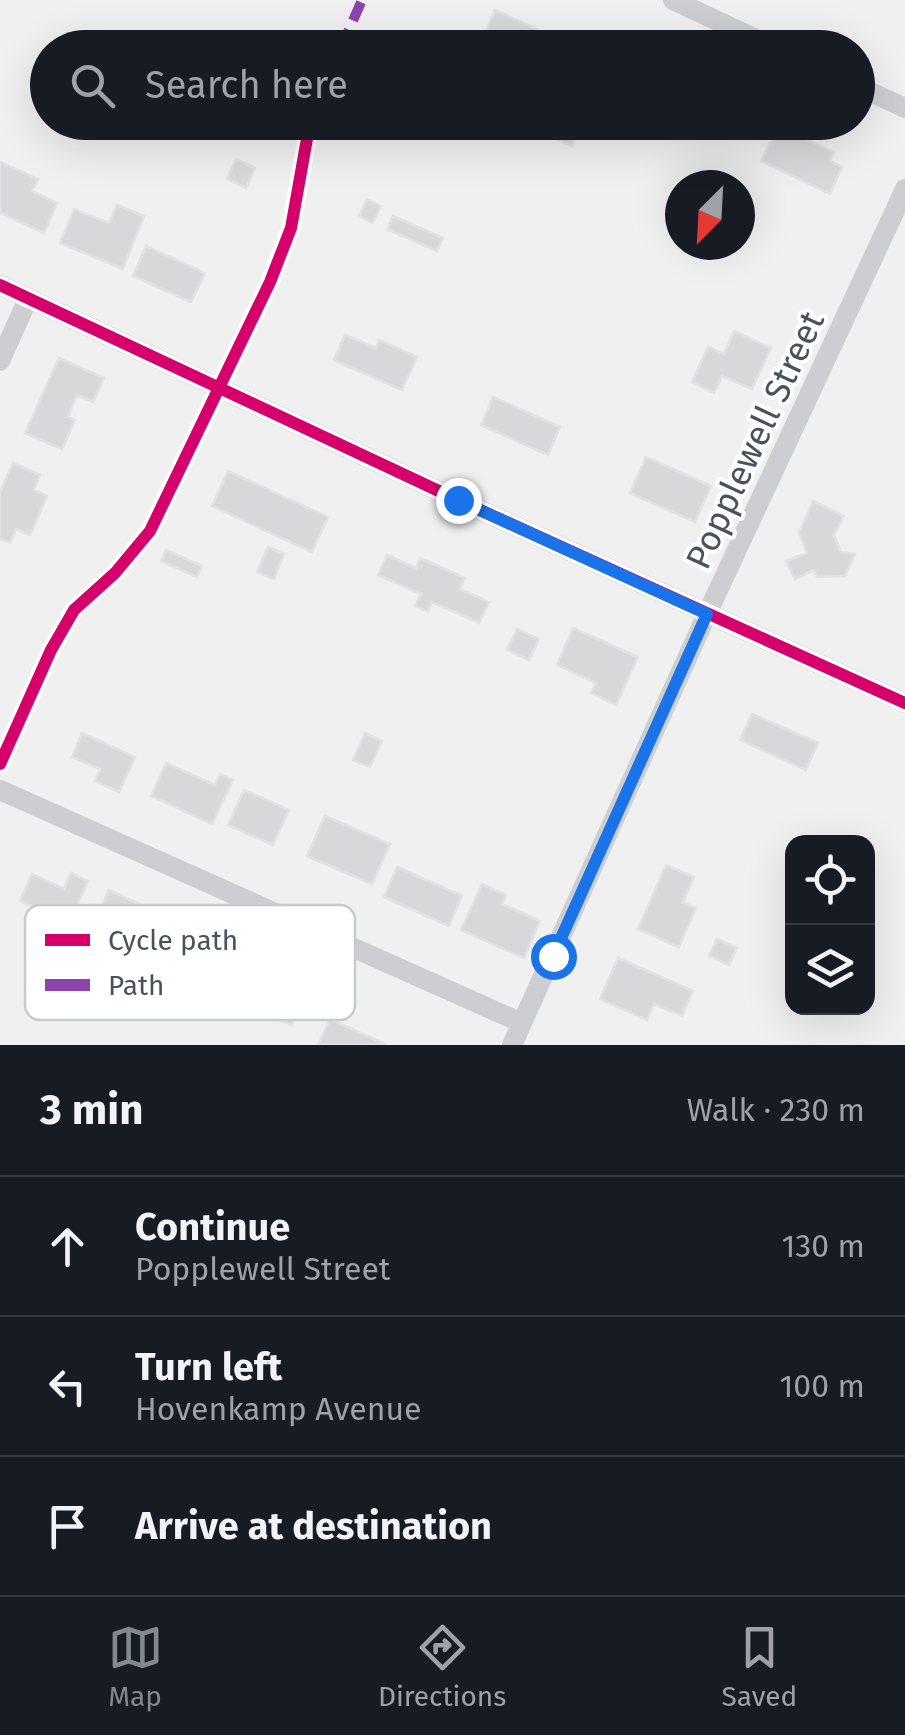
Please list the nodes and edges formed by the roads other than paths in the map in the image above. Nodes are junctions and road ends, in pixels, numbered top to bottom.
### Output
1 (673, 0) edge
2 (737, 30) edge
3 (875, 94) edge
4 (905, 108) edge
5 (905, 190) edge
6 (0, 285) edge
7 (28, 298) junction
8 (0, 361) edge
9 (707, 614) junction
10 (905, 703) edge
11 (0, 790) edge
12 (259, 905) edge
13 (355, 948) edge
14 (522, 1022) junction
15 (512, 1045) edge

1 - 2 street
3 - 4 street
5 - 9 street, Popplewell Street
6 - 7 street
7 - 8 street
7 - 9 street
9 - 10 street
9 - 14 street, Popplewell Street
11 - 12 street
13 - 14 street
14 - 15 street, Popplewell Street

